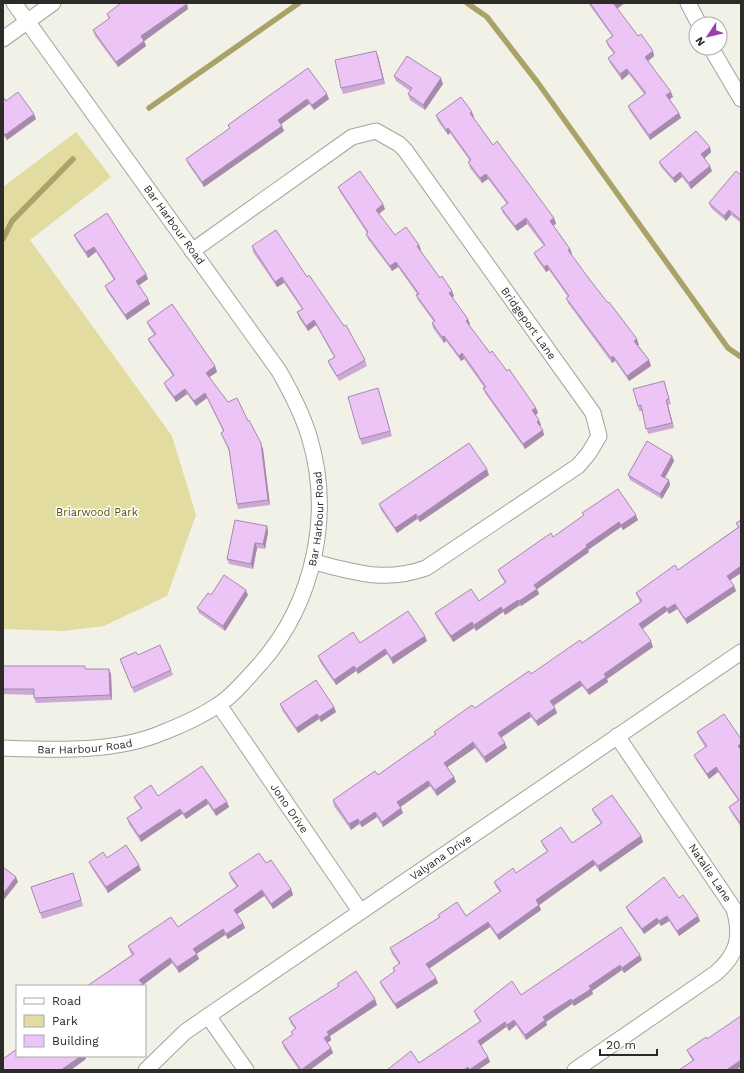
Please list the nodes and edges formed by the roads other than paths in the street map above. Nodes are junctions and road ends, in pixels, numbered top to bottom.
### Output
1 (14, 3) edge
2 (53, 3) edge
3 (688, 3) edge
4 (695, 16) edge
5 (28, 22) junction
6 (3, 39) edge
7 (716, 56) edge
8 (741, 99) edge
9 (192, 251) junction
10 (314, 562) junction
11 (741, 652) edge
12 (219, 705) junction
13 (617, 736) junction
14 (3, 748) edge
15 (360, 911) junction
16 (208, 1016) junction
17 (146, 1070) edge
18 (246, 1070) edge
19 (575, 1070) edge

1 - 5 street, Bar Harbour Road
2 - 5 street
3 - 4 street
5 - 6 street
5 - 9 street, Bar Harbour Road
7 - 8 street
9 - 10 street, Bar Harbour Road
9 - 10 street, Bridgeport Lane
10 - 12 street, Bar Harbour Road
11 - 13 street, Valyana Drive
12 - 14 street, Bar Harbour Road
12 - 15 street, Jono Drive
13 - 15 street, Valyana Drive
13 - 19 street, Natalie Lane
15 - 16 street, Valyana Drive
16 - 17 street, Valyana Drive
16 - 18 street

